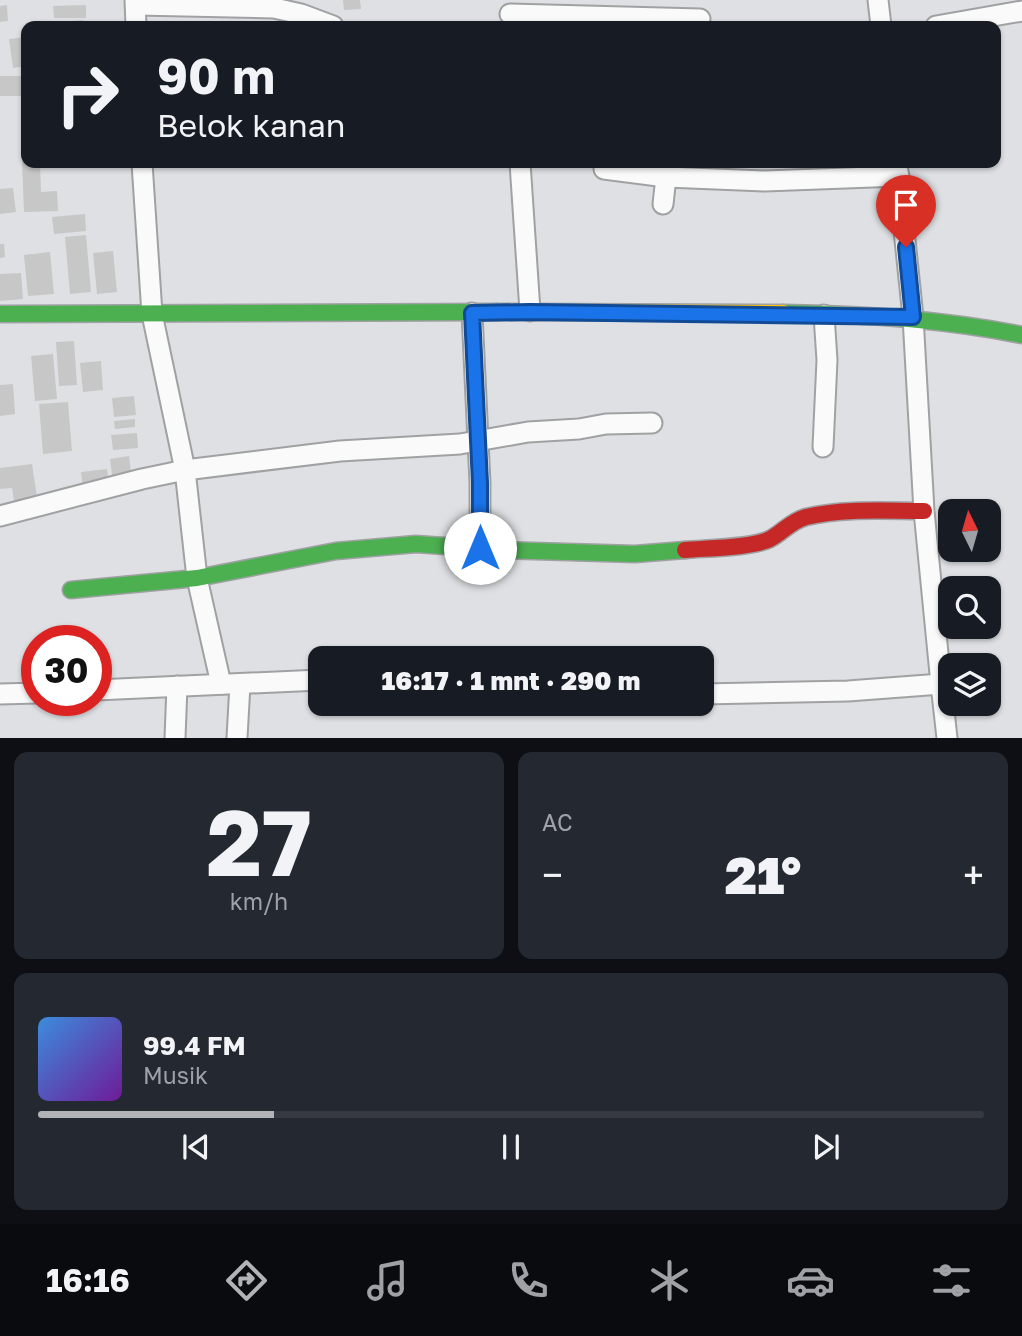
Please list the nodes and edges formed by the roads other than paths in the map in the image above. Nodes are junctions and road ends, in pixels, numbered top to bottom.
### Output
1 (878, 0) edge
2 (136, 3) edge
3 (1022, 11) edge
4 (510, 14) edge
5 (700, 19) dead end
6 (136, 21) edge
7 (320, 21) edge
8 (880, 21) edge
9 (965, 21) edge
10 (142, 168) edge
11 (520, 168) edge
12 (604, 169) dead end
13 (898, 169) edge
14 (666, 177) junction
15 (663, 204) dead end
16 (530, 312) junction
17 (472, 313) junction
18 (0, 314) edge
19 (152, 314) junction
20 (824, 315) junction
21 (913, 317) junction
22 (1022, 335) edge
23 (652, 423) dead end
24 (478, 440) junction
25 (823, 447) dead end
26 (185, 470) junction
27 (924, 511) junction
28 (0, 516) edge
29 (480, 548) junction
30 (197, 578) junction
31 (71, 590) dead end
32 (938, 653) edge
33 (308, 681) edge
34 (231, 684) junction
35 (938, 684) edge
36 (177, 686) junction
37 (112, 689) edge
38 (21, 693) edge
39 (0, 694) edge
40 (714, 694) edge
41 (945, 716) edge
42 (174, 737) edge
43 (237, 737) edge
44 (947, 737) edge

1 - 8 street
2 - 6 street
2 - 7 street
3 - 9 street
4 - 5 street
10 - 19 street
11 - 16 street
12 - 14 street
13 - 14 street
13 - 21 street
14 - 15 street
16 - 17 street
16 - 20 street
17 - 19 street
17 - 24 street
18 - 19 street
19 - 26 street
20 - 21 street
20 - 25 street
21 - 22 street
21 - 27 street
23 - 24 street
24 - 26 street
24 - 29 street
26 - 28 street
26 - 30 street
27 - 29 street
27 - 32 street
29 - 30 street
30 - 31 street
30 - 34 street
33 - 34 street
34 - 36 street
34 - 43 street
35 - 40 street
36 - 37 street
36 - 42 street
38 - 39 street
41 - 44 street

